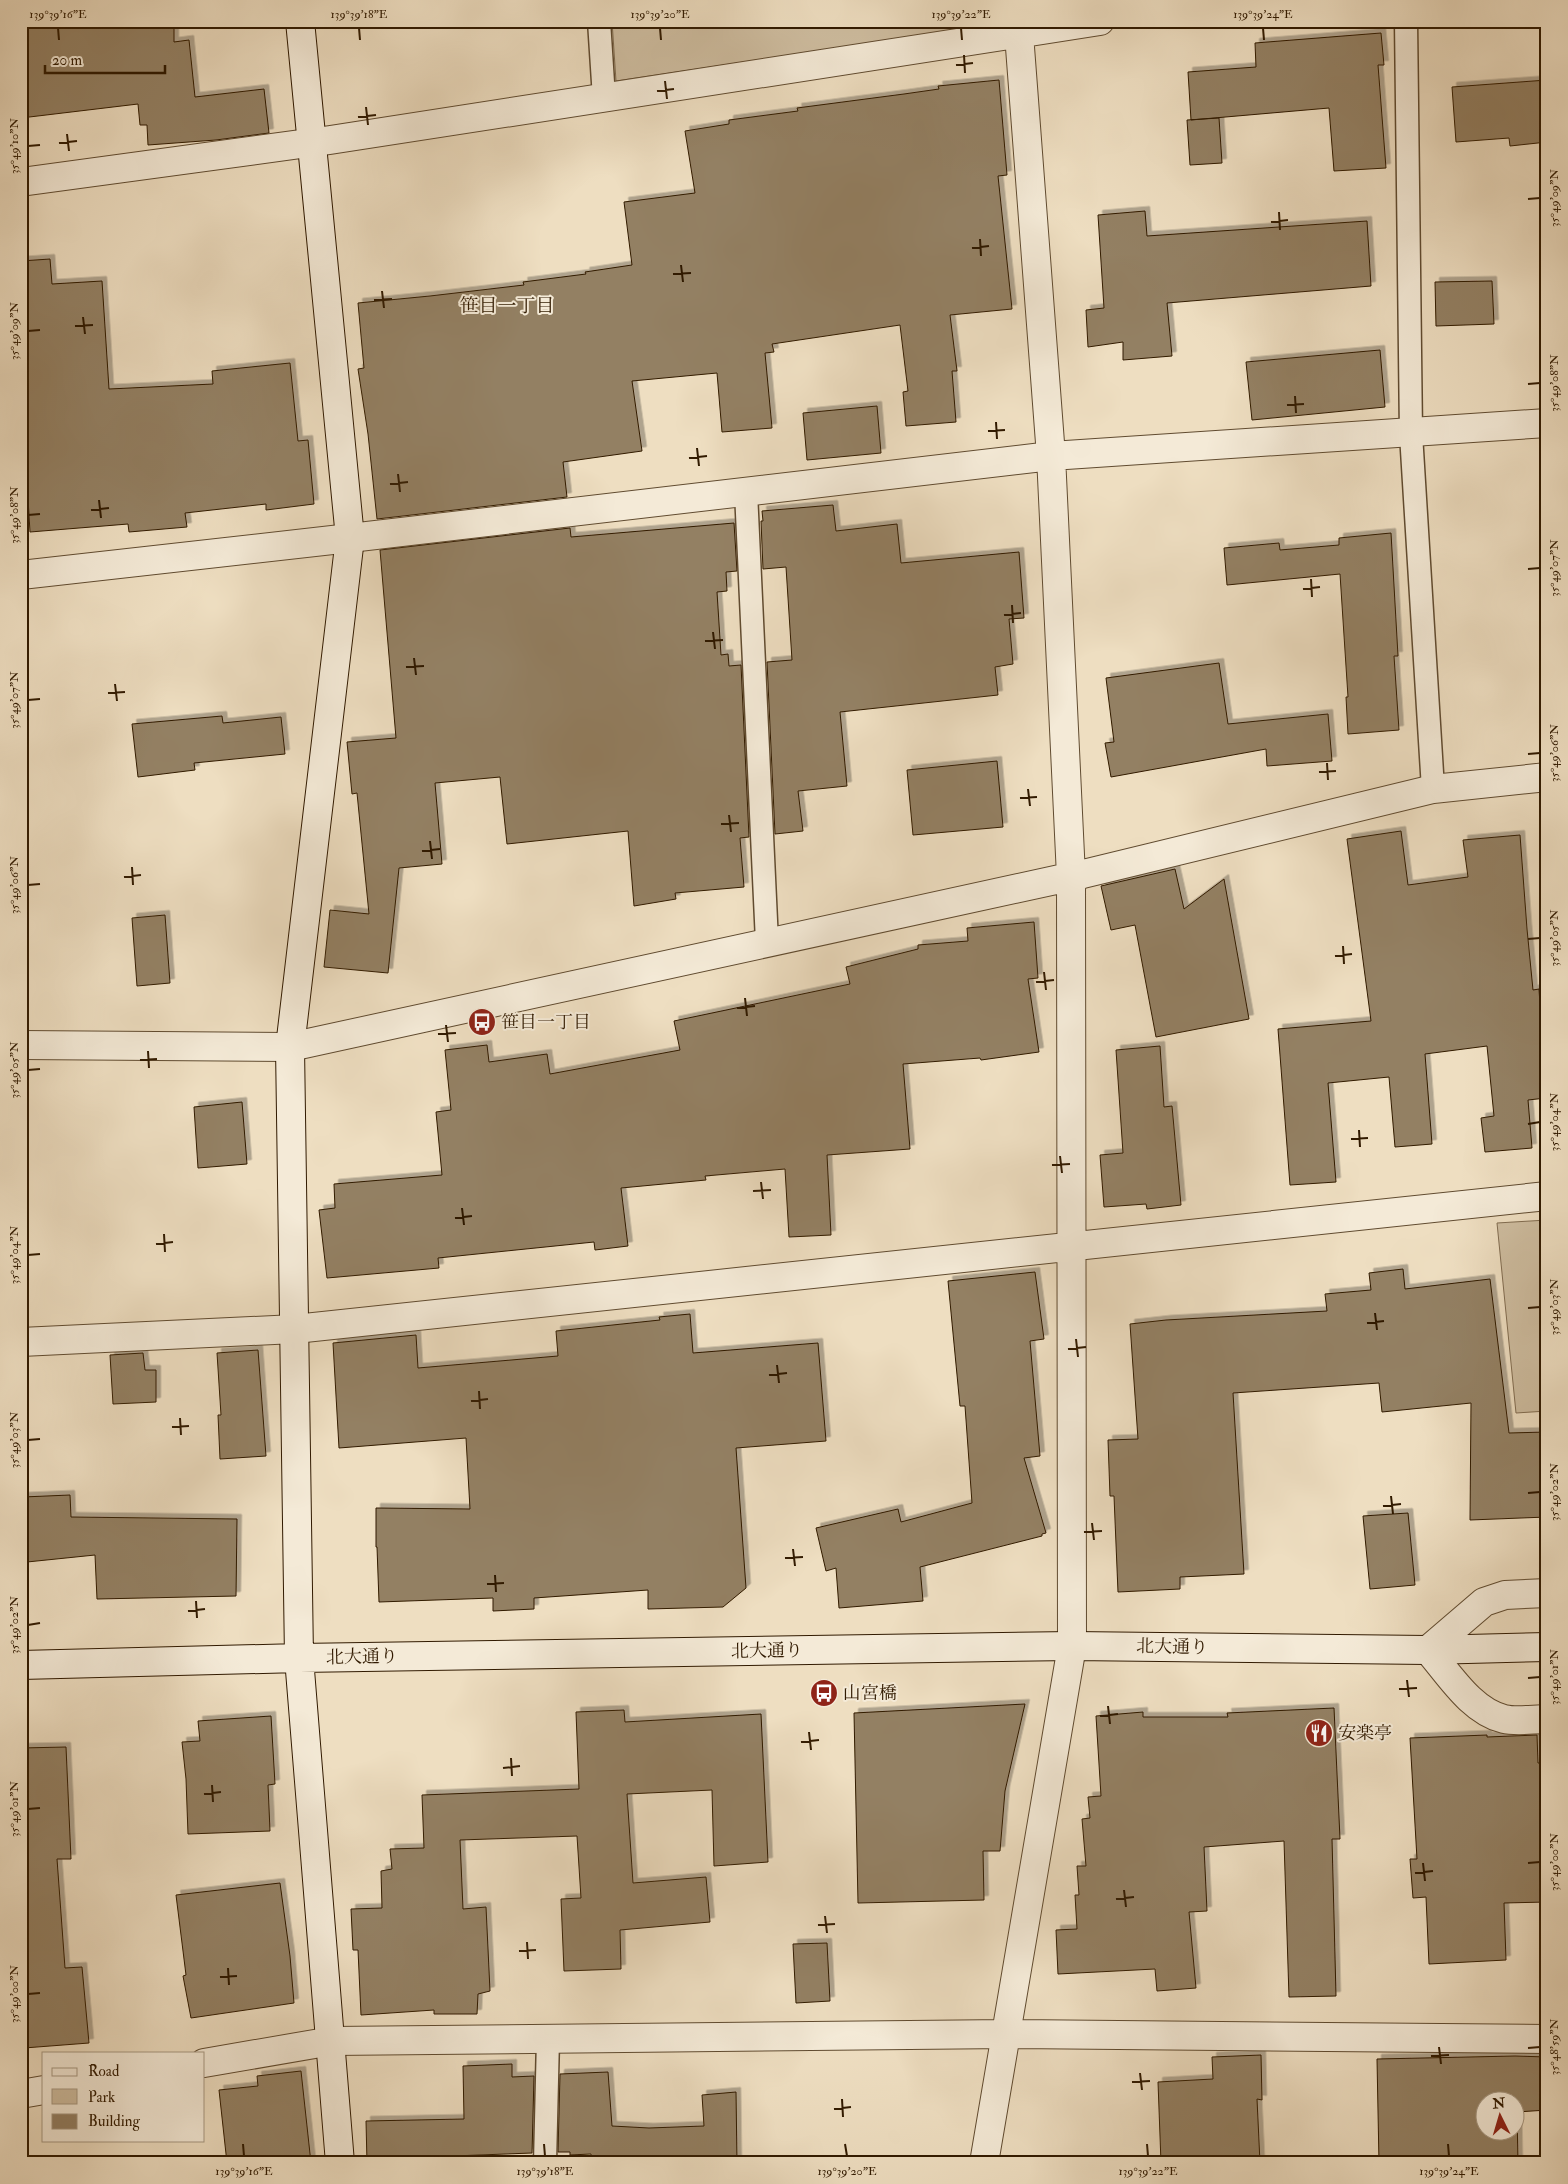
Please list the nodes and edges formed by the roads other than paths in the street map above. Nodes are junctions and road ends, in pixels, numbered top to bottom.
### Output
1 (300, 21) edge
2 (599, 21) edge
3 (1100, 21) edge
4 (1406, 21) edge
5 (1018, 28) edge
6 (604, 98) junction
7 (311, 143) junction
8 (21, 182) edge
9 (1547, 423) edge
10 (1411, 434) junction
11 (1051, 456) junction
12 (746, 492) junction
13 (350, 538) junction
14 (21, 574) edge
15 (1547, 777) edge
16 (1433, 789) junction
17 (1071, 876) junction
18 (767, 942) junction
19 (21, 1045) edge
20 (290, 1047) junction
21 (1547, 1196) edge
22 (1072, 1246) junction
23 (295, 1329) junction
24 (21, 1342) edge
25 (1547, 1593) edge
26 (1072, 1646) junction
27 (1547, 1647) edge
28 (1428, 1650) junction
29 (299, 1658) junction
30 (21, 1665) edge
31 (1547, 1719) edge
32 (1007, 2034) junction
33 (548, 2038) junction
34 (1547, 2039) edge
35 (332, 2041) junction
36 (205, 2062) edge
37 (42, 2090) edge
38 (21, 2094) edge
39 (340, 2163) edge
40 (545, 2163) edge
41 (984, 2163) edge

1 - 7 street
2 - 6 lane
3 - 5 street
4 - 10 lane
5 - 6 street
5 - 11 street
6 - 7 street
7 - 8 street
7 - 13 street
9 - 10 street
10 - 11 street
10 - 16 lane
11 - 12 street
11 - 17 street
12 - 13 street
12 - 18 lane
13 - 14 street
13 - 20 street
15 - 16 street
16 - 17 street
17 - 18 street
17 - 22 street
18 - 20 street
19 - 20 street
20 - 23 street
21 - 22 street
22 - 23 street
22 - 26 street
23 - 24 street
23 - 29 street
25 - 28 street
26 - 28 street, 北大通り
26 - 29 street, 北大通り
26 - 32 street
27 - 28 street, 北大通り
28 - 31 street
29 - 30 street, 北大通り
29 - 35 street
32 - 33 street
32 - 34 street
32 - 41 street
33 - 35 street
33 - 40 lane
35 - 36 street
35 - 39 street
37 - 38 street

